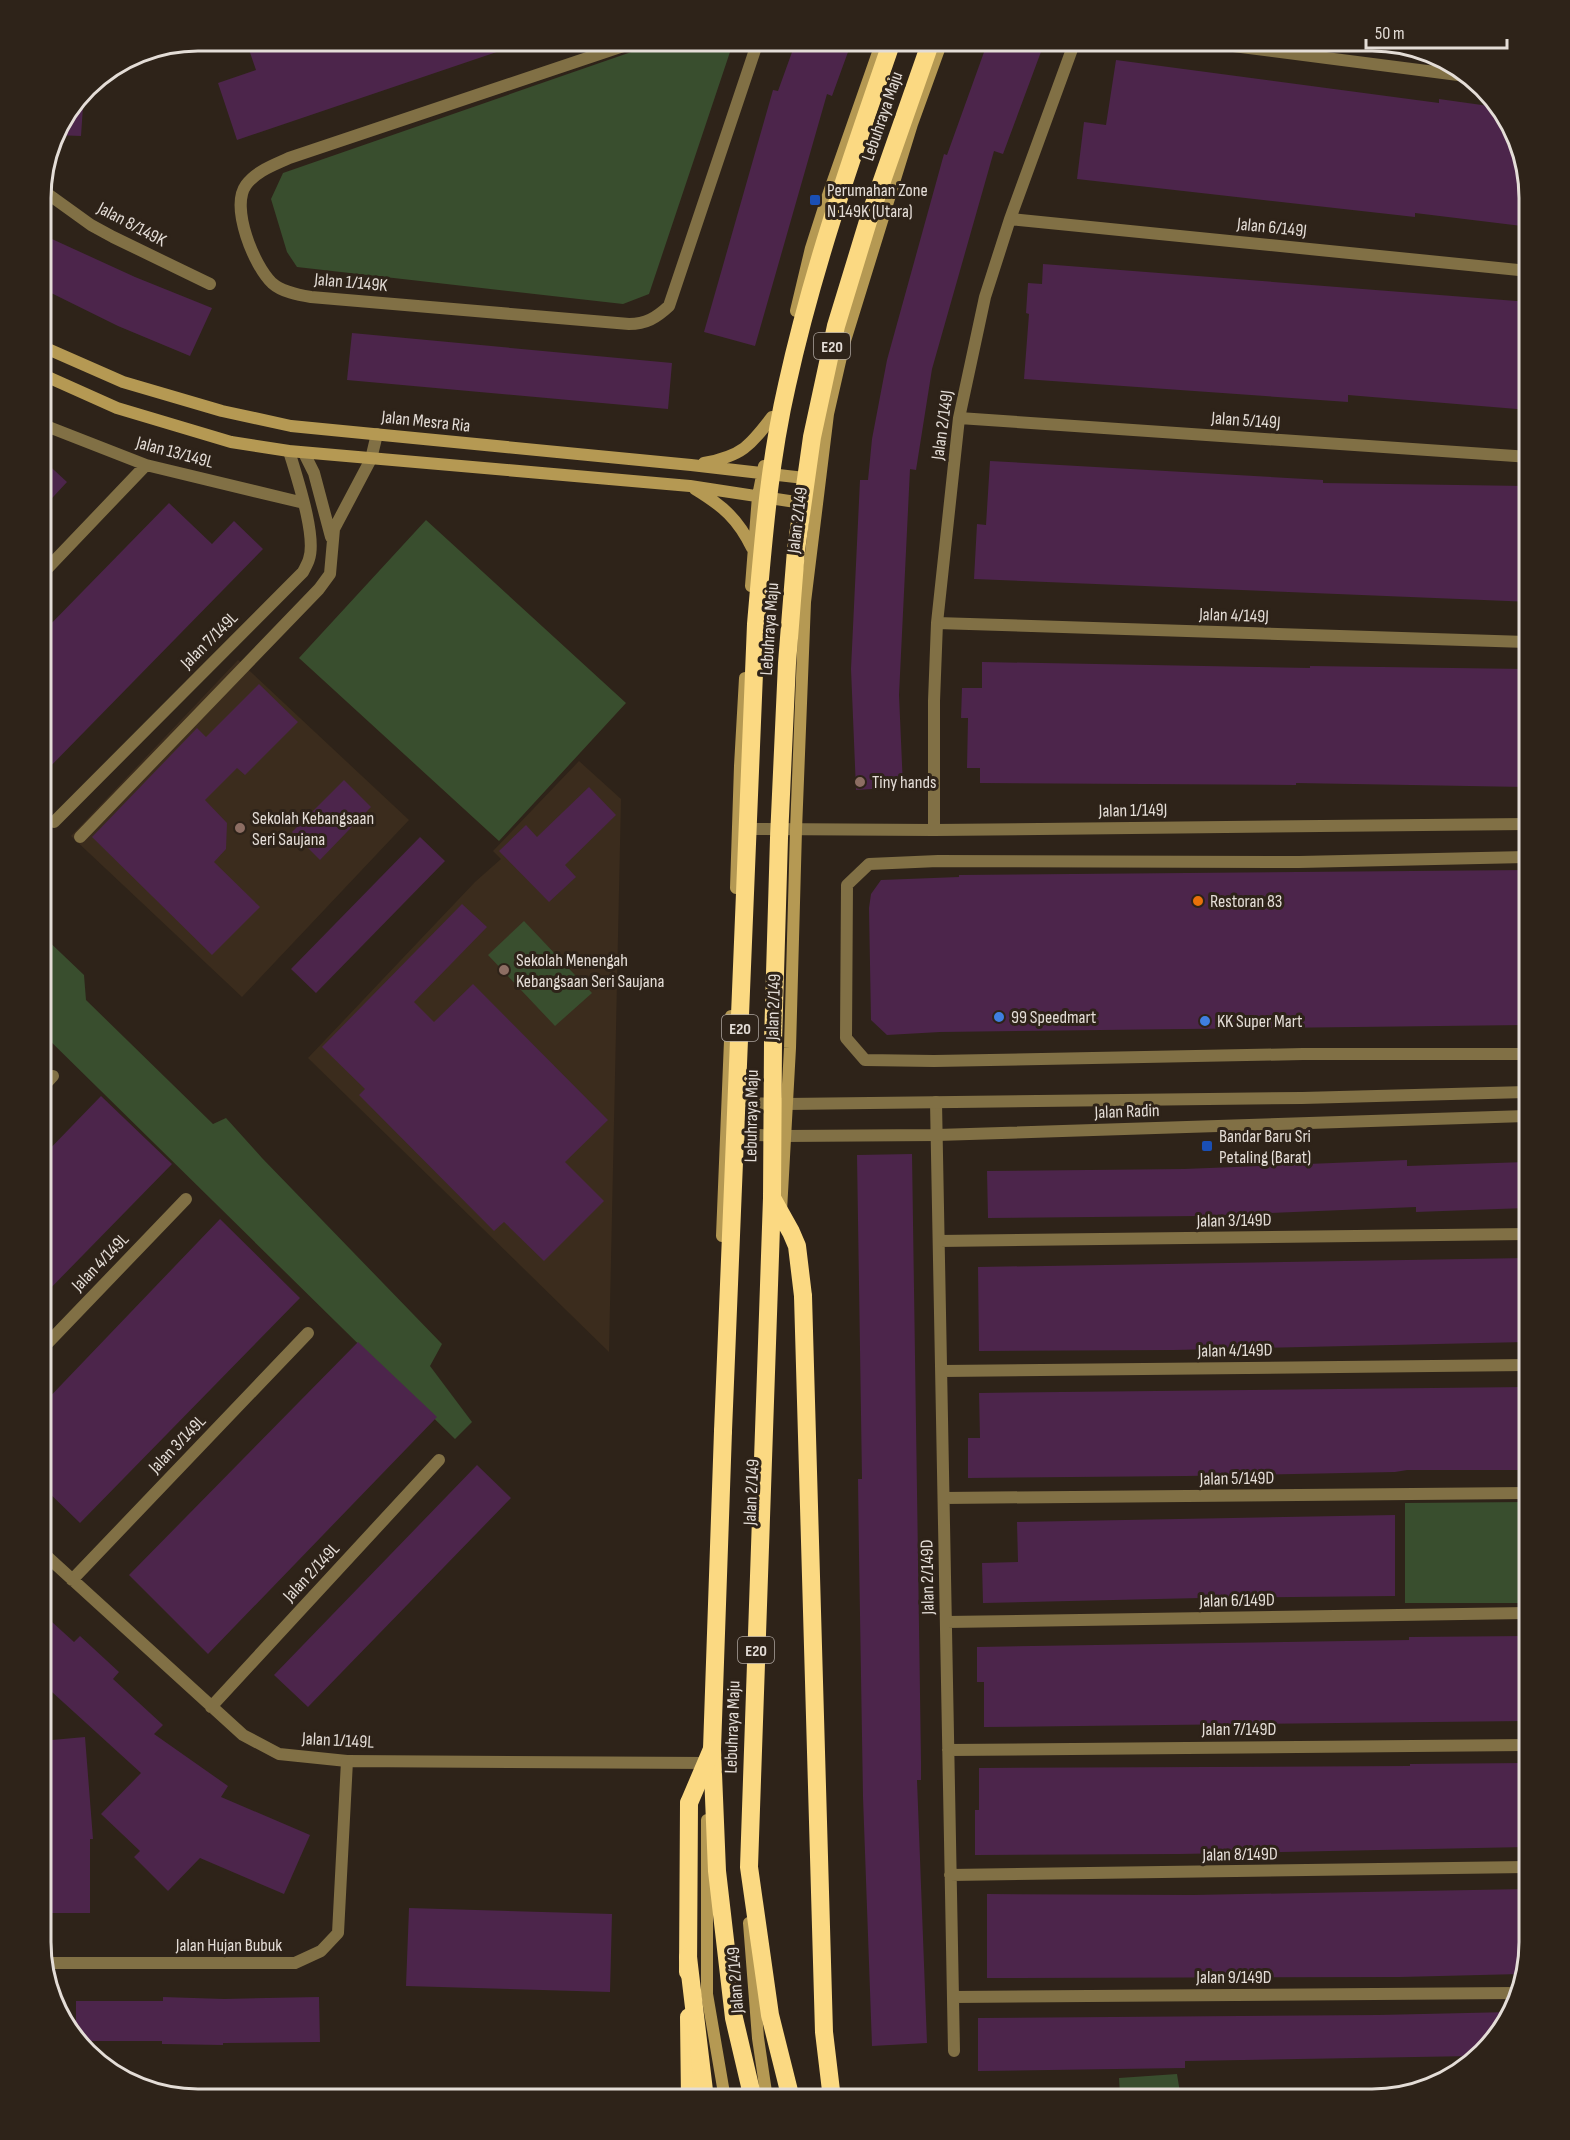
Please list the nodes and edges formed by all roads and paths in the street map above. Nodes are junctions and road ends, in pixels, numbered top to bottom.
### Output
1 (608, 51) edge
2 (755, 51) edge
3 (879, 51) edge
4 (889, 51) edge
5 (927, 51) edge
6 (938, 51) edge
7 (1071, 51) edge
8 (1272, 51) edge
9 (1451, 74) edge
10 (51, 196) edge
11 (1010, 219) junction
12 (1519, 270) edge
13 (210, 284) dead end
14 (51, 350) edge
15 (51, 378) edge
16 (772, 417) junction
17 (959, 418) junction
18 (51, 428) edge
19 (377, 434) junction
20 (289, 451) junction
21 (304, 453) junction
22 (1519, 456) edge
23 (371, 459) junction
24 (146, 465) junction
25 (692, 465) junction
26 (762, 474) junction
27 (820, 480) junction
28 (690, 486) junction
29 (758, 496) junction
30 (304, 503) junction
31 (817, 505) junction
32 (333, 544) junction
33 (753, 549) junction
34 (51, 565) edge
35 (937, 623) junction
36 (1519, 642) edge
37 (54, 822) dead end
38 (1519, 824) edge
39 (738, 829) junction
40 (796, 830) junction
41 (934, 830) junction
42 (80, 837) dead end
43 (1519, 857) edge
44 (1519, 1054) edge
45 (1519, 1092) edge
46 (727, 1102) junction
47 (936, 1102) junction
48 (786, 1104) junction
49 (1519, 1116) edge
50 (726, 1134) junction
51 (938, 1134) junction
52 (784, 1136) junction
53 (772, 1198) junction
54 (186, 1199) dead end
55 (1519, 1234) edge
56 (939, 1241) junction
57 (308, 1333) dead end
58 (51, 1340) edge
59 (1519, 1365) edge
60 (942, 1371) junction
61 (438, 1460) dead end
62 (1519, 1493) edge
63 (944, 1498) junction
64 (51, 1560) edge
65 (72, 1580) junction
66 (1519, 1613) edge
67 (946, 1623) junction
68 (211, 1707) junction
69 (1519, 1745) edge
70 (948, 1750) junction
71 (710, 1756) junction
72 (347, 1761) junction
73 (1519, 1867) edge
74 (950, 1875) junction
75 (688, 1957) junction
76 (52, 1963) edge
77 (1510, 1993) edge
78 (953, 1997) junction
79 (954, 2051) dead end
80 (718, 2062) junction
81 (690, 2089) edge
82 (698, 2089) edge
83 (704, 2089) edge
84 (723, 2089) edge
85 (751, 2089) edge
86 (766, 2089) edge
87 (788, 2089) edge
88 (831, 2089) edge

1 - 2 street, Jalan 1/149K
3 - 16 main road, Jalan 2/149
4 - 71 highway, Lebuhraya Maju / E20, bridge
5 - 53 highway, Lebuhraya Maju / E20, bridge
6 - 27 main road, Jalan 2/149
7 - 11 street, Jalan 2/149J
8 - 9 street
10 - 13 street, Jalan 8/149K
11 - 12 street, Jalan 6/149J
11 - 17 street, Jalan 2/149J
14 - 19 main road, Jalan Mesra Ria
15 - 20 main road
16 - 25 main road
16 - 26 main road, Jalan 2/149
17 - 22 street, Jalan 5/149J
17 - 35 street, Jalan 2/149J
18 - 24 street, Jalan 13/149L
19 - 23 street
19 - 25 main road, Jalan Mesra Ria
20 - 21 main road
20 - 30 street, Jalan 7/149L
21 - 23 main road
21 - 32 street
23 - 28 main road
23 - 32 street
24 - 30 street, Jalan 13/149L
24 - 34 street
25 - 26 main road, Jalan Mesra Ria
26 - 27 main road, Jalan Mesra Ria
26 - 29 main road, Jalan 2/149
27 - 31 main road, Jalan 2/149
28 - 29 main road
28 - 33 main road
29 - 31 main road
29 - 33 main road, Jalan 2/149
30 - 37 street, Jalan 7/149L
31 - 40 main road, Jalan 2/149
32 - 42 street
33 - 39 main road, Jalan 2/149
35 - 36 street, Jalan 4/149J
35 - 41 street, Jalan 2/149J
38 - 41 street, Jalan 1/149J
39 - 40 street, Jalan 1/149J
39 - 46 main road, Jalan 2/149
40 - 41 street, Jalan 1/149J
40 - 48 main road, Jalan 2/149
43 - 44 street
45 - 47 street, Jalan Radin
46 - 48 street, Jalan Radin
46 - 50 main road, Jalan 2/149
47 - 48 street, Jalan Radin
47 - 51 street, Jalan 2/149D
48 - 52 main road, Jalan 2/149
49 - 51 street, Jalan Radin
50 - 52 street, Jalan Radin
50 - 71 main road, Jalan 2/149
51 - 52 street, Jalan Radin
51 - 56 street, Jalan 2/149D
52 - 86 main road, Jalan 2/149
53 - 87 highway, Lebuhraya Maju / E20, bridge
53 - 88 highway, bridge
54 - 58 street, Jalan 4/149L
55 - 56 street, Jalan 3/149D
56 - 60 street, Jalan 2/149D
57 - 65 street, Jalan 3/149L
59 - 60 street, Jalan 4/149D
60 - 63 street, Jalan 2/149D
61 - 68 street, Jalan 2/149L
62 - 63 street, Jalan 5/149D
63 - 67 street, Jalan 2/149D
64 - 65 street, Jalan 1/149L
65 - 68 street, Jalan 1/149L
66 - 67 street, Jalan 6/149D
67 - 70 street, Jalan 2/149D
68 - 72 street, Jalan 1/149L
69 - 70 street, Jalan 7/149D
70 - 74 street, Jalan 2/149D
71 - 72 street, Jalan 1/149L
71 - 75 highway, bridge
71 - 80 main road, Jalan 2/149
71 - 85 highway, Lebuhraya Maju / E20
72 - 76 street, Jalan Hujan Bubuk
73 - 74 street, Jalan 8/149D
74 - 78 street, Jalan 2/149D
75 - 81 highway, bridge
75 - 83 highway, bridge
77 - 78 street, Jalan 9/149D
78 - 79 street, Jalan 2/149D
80 - 82 street
80 - 84 main road, Jalan 2/149

